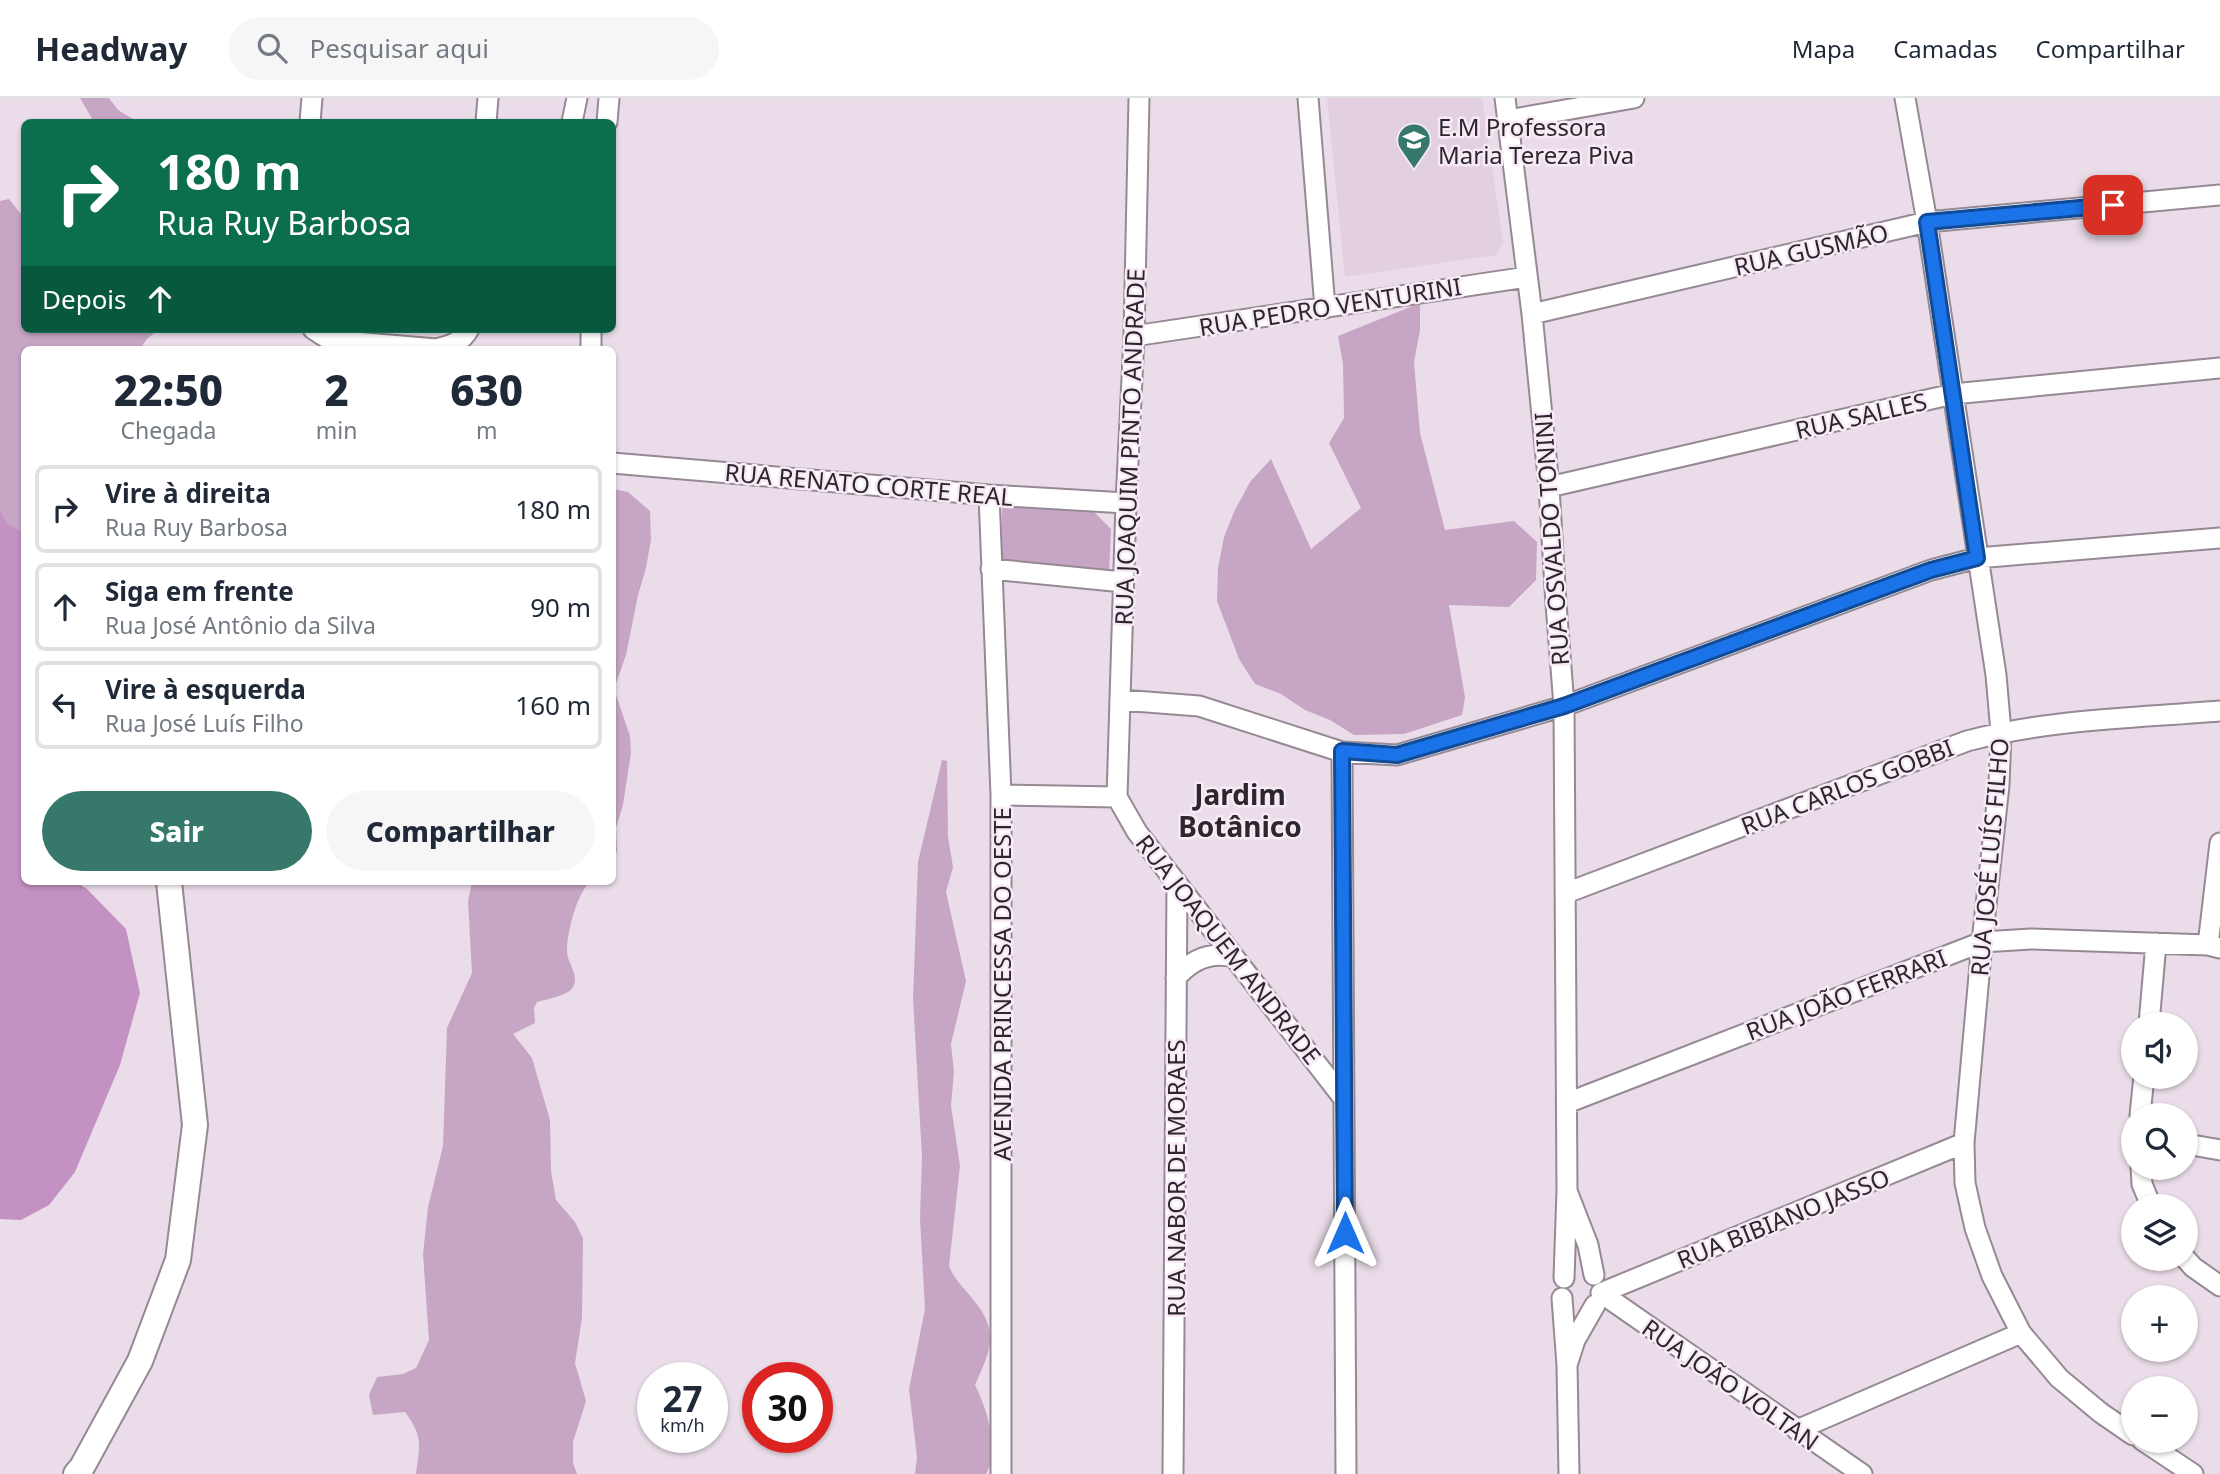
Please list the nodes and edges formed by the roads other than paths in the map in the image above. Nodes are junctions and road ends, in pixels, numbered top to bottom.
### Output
1 (312, 98) edge
2 (488, 98) edge
3 (577, 98) edge
4 (609, 98) edge
5 (1139, 98) edge
6 (1308, 98) edge
7 (1505, 98) edge
8 (1634, 98) edge
9 (1905, 98) edge
10 (310, 119) edge
11 (486, 119) edge
12 (573, 119) edge
13 (607, 119) edge
14 (1508, 120) junction
15 (2220, 195) edge
16 (1927, 222) junction
17 (1527, 277) junction
18 (1325, 308) junction
19 (1532, 314) junction
20 (319, 333) edge
21 (467, 333) edge
22 (1134, 335) junction
23 (401, 346) edge
24 (450, 346) edge
25 (2220, 368) edge
26 (1953, 394) junction
27 (616, 463) edge
28 (1549, 487) junction
29 (989, 495) junction
30 (1126, 503) junction
31 (2220, 538) edge
32 (1977, 558) junction
33 (991, 569) junction
34 (1124, 582) junction
35 (1121, 700) junction
36 (1564, 706) junction
37 (2220, 711) edge
38 (2001, 732) junction
39 (1342, 751) junction
40 (1002, 795) junction
41 (1117, 797) junction
42 (2220, 843) edge
43 (1177, 883) junction
44 (169, 885) edge
45 (1566, 893) junction
46 (1982, 942) junction
47 (2156, 943) junction
48 (2214, 946) edge
49 (1234, 957) junction
50 (1176, 978) junction
51 (2150, 1012) edge
52 (1344, 1099) junction
53 (1567, 1103) junction
54 (1964, 1143) junction
55 (2198, 1146) edge
56 (2220, 1150) edge
57 (1567, 1191) junction
58 (2198, 1271) edge
59 (1564, 1278) junction
60 (2220, 1286) edge
61 (1597, 1291) junction
62 (1562, 1298) junction
63 (2021, 1333) junction
64 (1567, 1365) junction
65 (2121, 1427) edge
66 (1797, 1430) junction
67 (2162, 1453) edge
68 (76, 1474) edge
69 (1002, 1474) edge
70 (1173, 1474) edge
71 (1346, 1474) edge
72 (1569, 1474) edge
73 (1862, 1474) edge
74 (2193, 1474) edge

1 - 10 street
2 - 11 street
3 - 12 street
4 - 13 street
5 - 22 street, RUA JOAQUIM PINTO ANDRADE
6 - 18 street
7 - 14 street, RUA OSVALDO TONINI
8 - 14 street
9 - 16 street, RUA JOSÉ LUÍS FILHO
14 - 17 street, RUA OSVALDO TONINI
15 - 16 street, RUA GUSMÃO
16 - 19 street, RUA GUSMÃO
16 - 26 street, RUA JOSÉ LUÍS FILHO
17 - 18 street, RUA PEDRO VENTURINI
17 - 19 street, RUA OSVALDO TONINI
18 - 22 street, RUA PEDRO VENTURINI
19 - 28 street, RUA OSVALDO TONINI
20 - 23 street
21 - 24 street
22 - 30 street, RUA JOAQUIM PINTO ANDRADE
25 - 26 street, RUA SALLES
26 - 28 street, RUA SALLES
26 - 32 street, RUA JOSÉ LUÍS FILHO
27 - 29 street, RUA RENATO CORTE REAL
28 - 36 street, RUA OSVALDO TONINI
29 - 30 street, RUA RENATO CORTE REAL
29 - 33 street, AVENIDA PRINCESSA DO OESTE
30 - 34 street, RUA JOAQUIM PINTO ANDRADE
31 - 32 street
32 - 36 street
32 - 38 street, RUA JOSÉ LUÍS FILHO
33 - 34 street
33 - 40 street, AVENIDA PRINCESSA DO OESTE
34 - 35 street, RUA JOAQUIM PINTO ANDRADE
35 - 39 street
35 - 41 street, RUA JOAQUIM PINTO ANDRADE
36 - 39 street
36 - 45 street, RUA OSVALDO TONINI
37 - 38 street, RUA CARLOS GOBBI
38 - 45 street, RUA CARLOS GOBBI
38 - 46 street, RUA JOSÉ LUÍS FILHO
39 - 52 street
40 - 41 street
40 - 69 street, AVENIDA PRINCESSA DO OESTE
41 - 43 street, RUA JOAQUEM ANDRADE
42 - 48 street
43 - 49 street, RUA JOAQUEM ANDRADE
43 - 50 street, RUA NABOR DE MORAES
44 - 68 street
45 - 53 street, RUA OSVALDO TONINI
46 - 47 street, RUA JOÃO FERRARI
46 - 53 street, RUA JOÃO FERRARI
46 - 54 street, RUA JOSÉ LUÍS FILHO
47 - 48 street, RUA JOÃO FERRARI
47 - 51 street
49 - 50 street
49 - 52 street, RUA JOAQUEM ANDRADE
50 - 70 street, RUA NABOR DE MORAES
52 - 71 street
53 - 57 street, RUA OSVALDO TONINI
54 - 61 street, RUA BIBIANO JASSO
54 - 63 street, RUA JOSÉ LUÍS FILHO
55 - 56 street
57 - 59 street, RUA OSVALDO TONINI
57 - 61 street, RUA OSVALDO TONINI
58 - 60 street
59 - 61 street
59 - 62 street, RUA OSVALDO TONINI
61 - 62 street
61 - 64 street, RUA OSVALDO TONINI
61 - 66 street, RUA JOÃO VOLTAN
62 - 64 street, RUA OSVALDO TONINI
63 - 65 street, RUA JOSÉ LUÍS FILHO
63 - 66 street
64 - 72 street, RUA OSVALDO TONINI
66 - 73 street, RUA JOÃO VOLTAN
67 - 74 street

